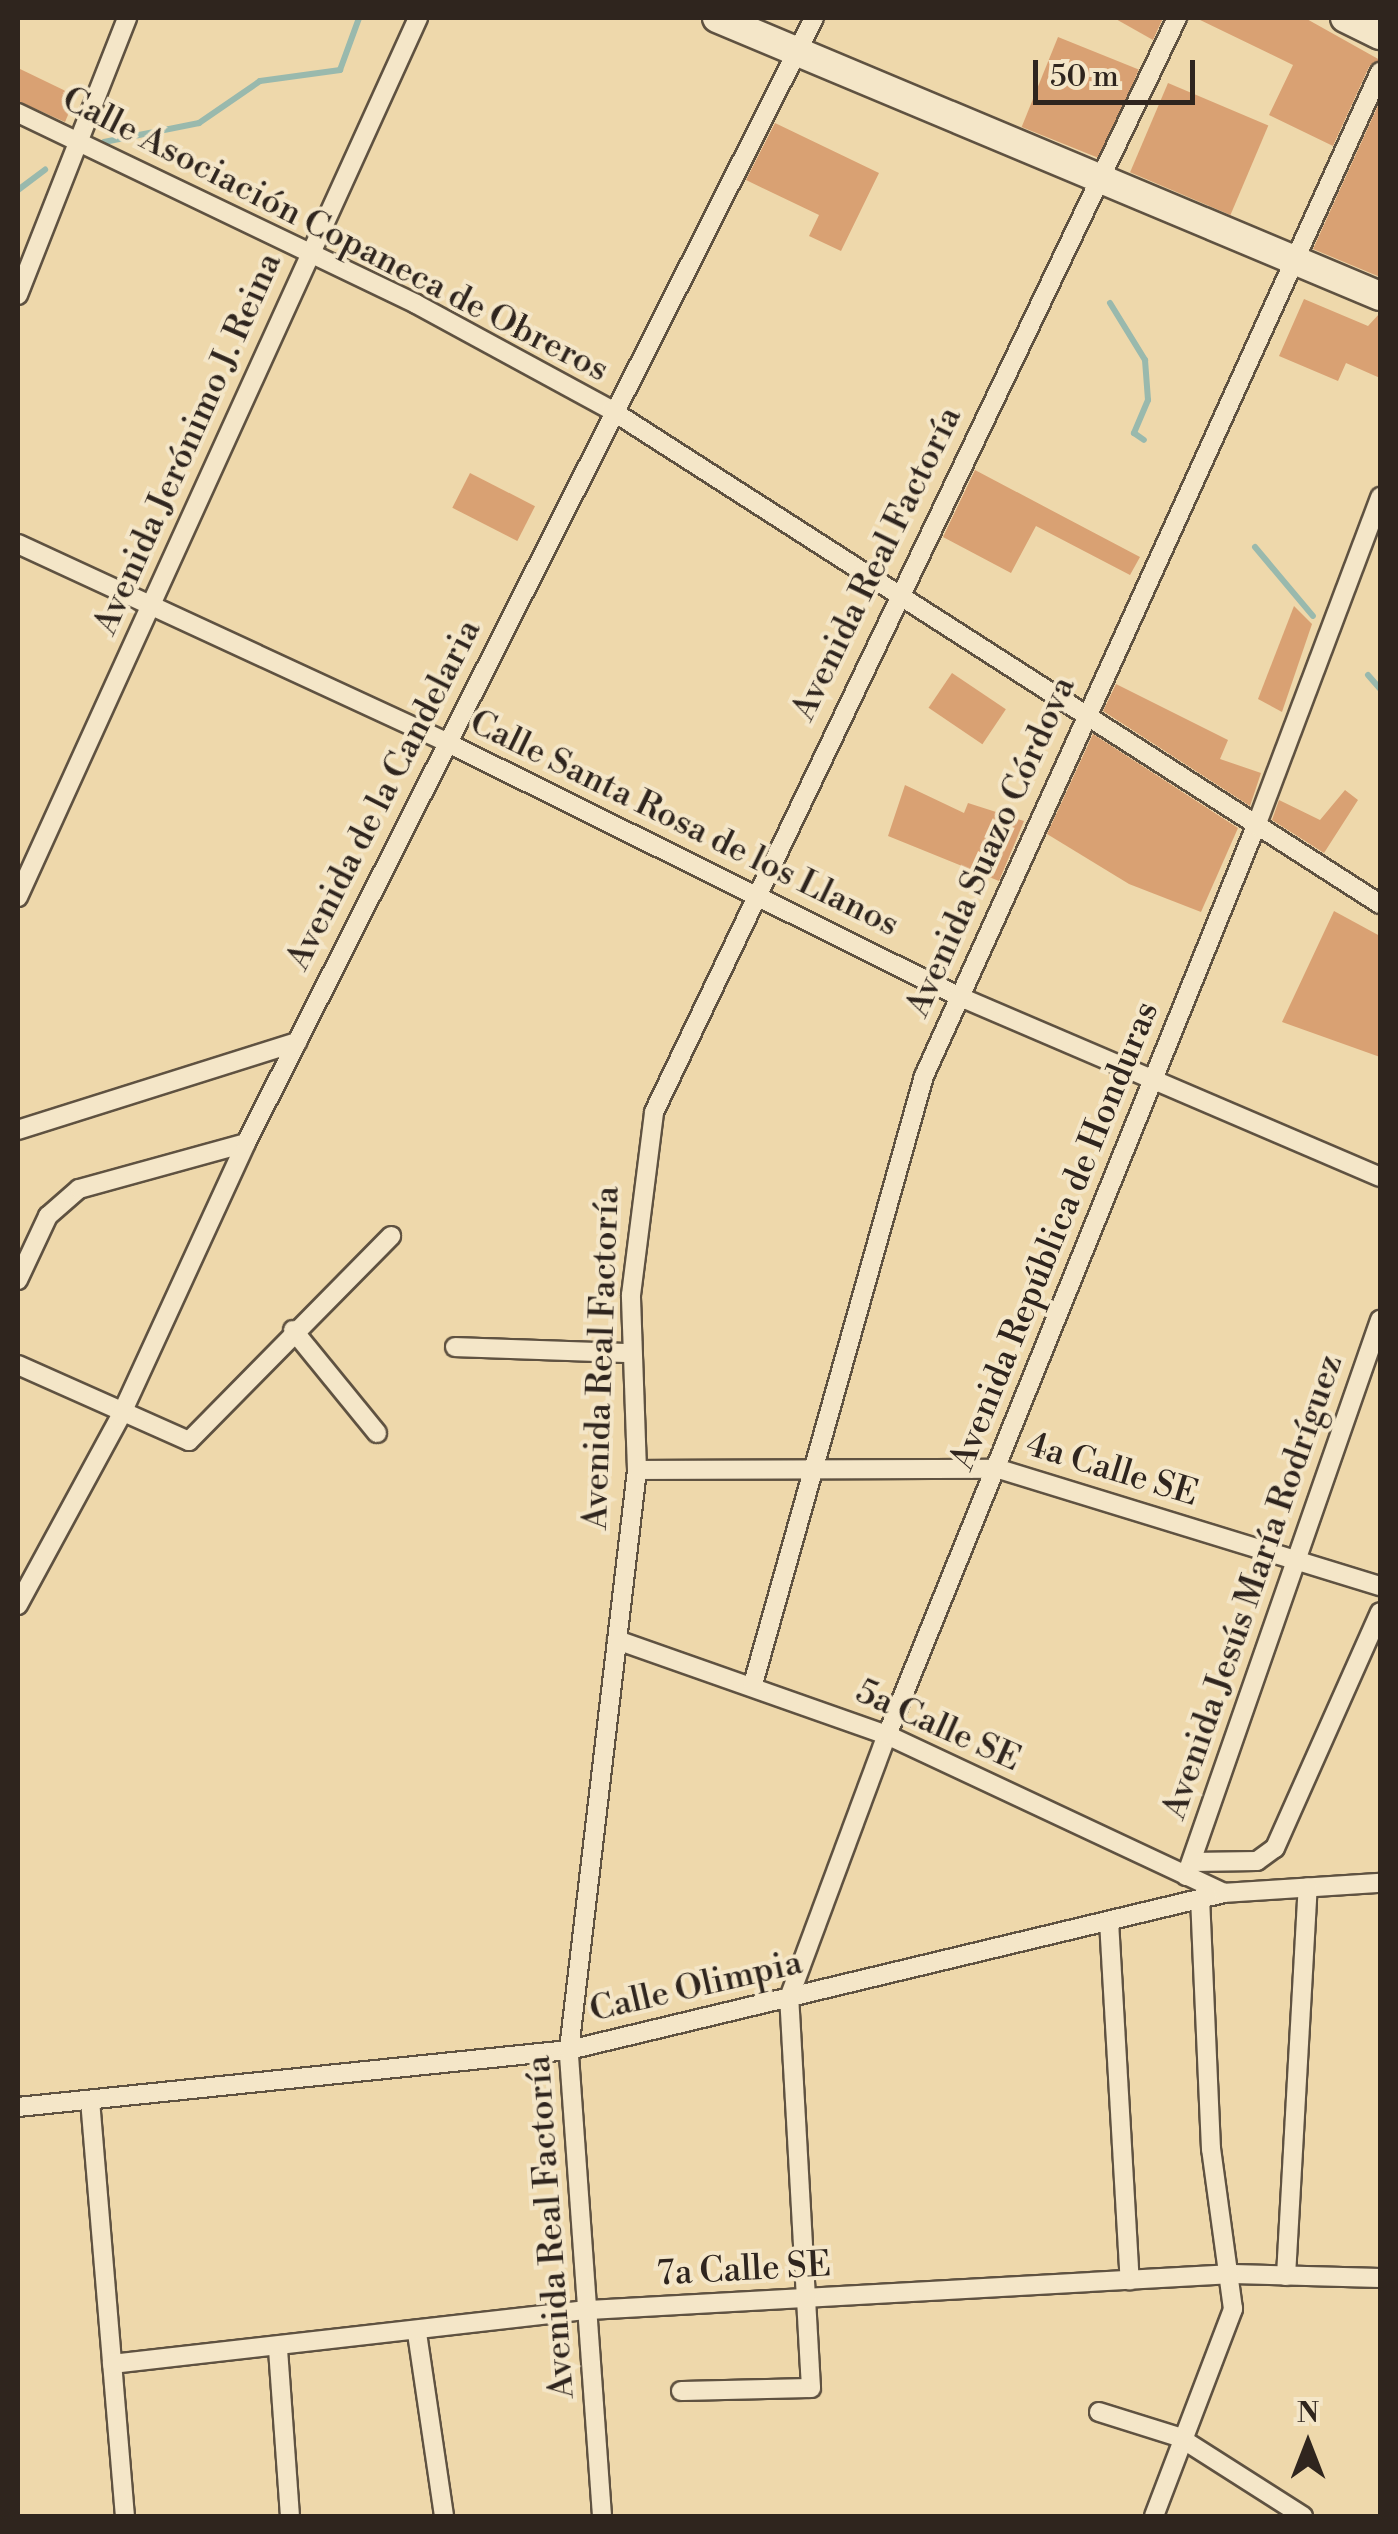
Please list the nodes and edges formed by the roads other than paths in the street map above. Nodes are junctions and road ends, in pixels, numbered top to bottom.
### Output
1 (127, 18) edge
2 (418, 18) edge
3 (717, 18) edge
4 (814, 18) edge
5 (1177, 18) edge
6 (1345, 18) edge
7 (1377, 28) edge
8 (800, 50) junction
9 (1380, 72) edge
10 (18, 112) edge
11 (80, 142) junction
12 (1099, 179) junction
13 (310, 255) junction
14 (1295, 259) junction
15 (18, 295) edge
16 (1380, 296) edge
17 (611, 410) junction
18 (1380, 496) edge
19 (18, 544) edge
20 (897, 598) junction
21 (152, 602) junction
22 (1084, 720) junction
23 (448, 743) junction
24 (1256, 826) junction
25 (20, 886) edge
26 (755, 894) junction
27 (1380, 904) edge
28 (958, 996) junction
29 (297, 1042) junction
30 (1149, 1081) junction
31 (18, 1130) edge
32 (246, 1144) junction
33 (1380, 1177) edge
34 (391, 1236) dead end
35 (18, 1280) edge
36 (1380, 1320) edge
37 (293, 1330) junction
38 (455, 1348) dead end
39 (631, 1352) junction
40 (18, 1365) edge
41 (120, 1415) junction
42 (377, 1433) dead end
43 (999, 1469) junction
44 (637, 1470) junction
45 (811, 1470) junction
46 (1298, 1562) junction
47 (1380, 1586) edge
48 (18, 1605) edge
49 (1380, 1612) edge
50 (617, 1640) junction
51 (754, 1684) junction
52 (886, 1734) junction
53 (1189, 1869) junction
54 (1380, 1883) edge
55 (1308, 1888) junction
56 (1224, 1893) junction
57 (1200, 1899) junction
58 (1109, 1921) junction
59 (789, 1998) junction
60 (569, 2050) junction
61 (90, 2100) junction
62 (18, 2108) edge
63 (1233, 2274) junction
64 (1286, 2276) junction
65 (1380, 2278) edge
66 (1130, 2280) junction
67 (808, 2300) junction
68 (589, 2310) junction
69 (417, 2333) junction
70 (278, 2349) junction
71 (112, 2364) junction
72 (681, 2391) dead end
73 (1099, 2412) dead end
74 (1178, 2437) junction
75 (125, 2516) edge
76 (290, 2516) edge
77 (444, 2516) edge
78 (602, 2516) edge
79 (1154, 2516) edge
80 (1303, 2516) edge

1 - 11 street
2 - 13 street, Avenida Jerónimo J. Reina
3 - 8 street
4 - 8 street, Avenida de la Candelaria
5 - 12 street, Avenida Real Factoría
6 - 7 street
8 - 12 street
8 - 17 street, Avenida de la Candelaria
9 - 14 street, Avenida Suazo Córdova
10 - 11 street, Calle Asociación Copaneca de Obreros
11 - 13 street, Calle Asociación Copaneca de Obreros
11 - 15 street
12 - 14 street
12 - 20 street, Avenida Real Factoría
13 - 17 street, Calle Asociación Copaneca de Obreros
13 - 21 street, Avenida Jerónimo J. Reina
14 - 16 street
14 - 22 street, Avenida Suazo Córdova
17 - 20 street, Calle Asociación Copaneca de Obreros
17 - 23 street, Avenida de la Candelaria
18 - 24 street, Avenida República de Honduras
19 - 21 street, Calle Santa Rosa de los Llanos
20 - 22 street, Calle Asociación Copaneca de Obreros
20 - 26 street, Avenida Real Factoría
21 - 23 street, Calle Santa Rosa de los Llanos
21 - 25 street, Avenida Jerónimo J. Reina
22 - 24 street, Calle Asociación Copaneca de Obreros
22 - 28 street, Avenida Suazo Córdova
23 - 26 street, Calle Santa Rosa de los Llanos
23 - 29 street, Avenida de la Candelaria
24 - 27 street, Calle Asociación Copaneca de Obreros
24 - 30 street, Avenida República de Honduras
26 - 28 street, Calle Santa Rosa de los Llanos
26 - 39 street, Avenida Real Factoría
28 - 30 street, Calle Santa Rosa de los Llanos
28 - 45 street, Avenida Suazo Córdova
29 - 31 street
29 - 32 street, Avenida de la Candelaria
30 - 33 street, Calle Santa Rosa de los Llanos
30 - 43 street, Avenida República de Honduras
32 - 35 street
32 - 41 street, Avenida de la Candelaria
34 - 37 street
36 - 46 street, Avenida Jesús María Rodríguez
37 - 41 street
37 - 42 street
38 - 39 street
39 - 44 street, Avenida Real Factoría
40 - 41 street
41 - 48 street, Avenida de la Candelaria
43 - 45 street, 4a Calle SE
43 - 46 street, 4a Calle SE
43 - 52 street, Avenida República de Honduras
44 - 45 street, 4a Calle SE
44 - 50 street, Avenida Real Factoría
45 - 51 street, Avenida Suazo Córdova
46 - 47 street, 4a Calle SE
46 - 53 street, Avenida Jesús María Rodríguez
49 - 53 street
50 - 51 street, 5a Calle SE
50 - 60 street, Avenida Real Factoría
51 - 52 street, 5a Calle SE
52 - 53 street, 5a Calle SE
52 - 59 street, Avenida República de Honduras
53 - 56 street, 5a Calle SE
54 - 55 street, Calle Olimpia
55 - 56 street, Calle Olimpia
55 - 64 street
56 - 57 street, Calle Olimpia
57 - 58 street, Calle Olimpia
57 - 63 street
58 - 59 street, Calle Olimpia
58 - 66 street
59 - 60 street, Calle Olimpia
59 - 67 street
60 - 61 street, Calle Olimpia
60 - 68 street, Avenida Real Factoría
61 - 62 street, Calle Olimpia
61 - 71 street
63 - 64 street, 7a Calle SE
63 - 66 street, 7a Calle SE
63 - 74 street
64 - 65 street, 7a Calle SE
66 - 67 street, 7a Calle SE
67 - 68 street, 7a Calle SE
67 - 72 street
68 - 69 street, 7a Calle SE
68 - 78 street, Avenida Real Factoría
69 - 70 street, 7a Calle SE
69 - 77 street
70 - 71 street, 7a Calle SE
70 - 76 street
71 - 75 street
73 - 74 street
74 - 79 street
74 - 80 street

